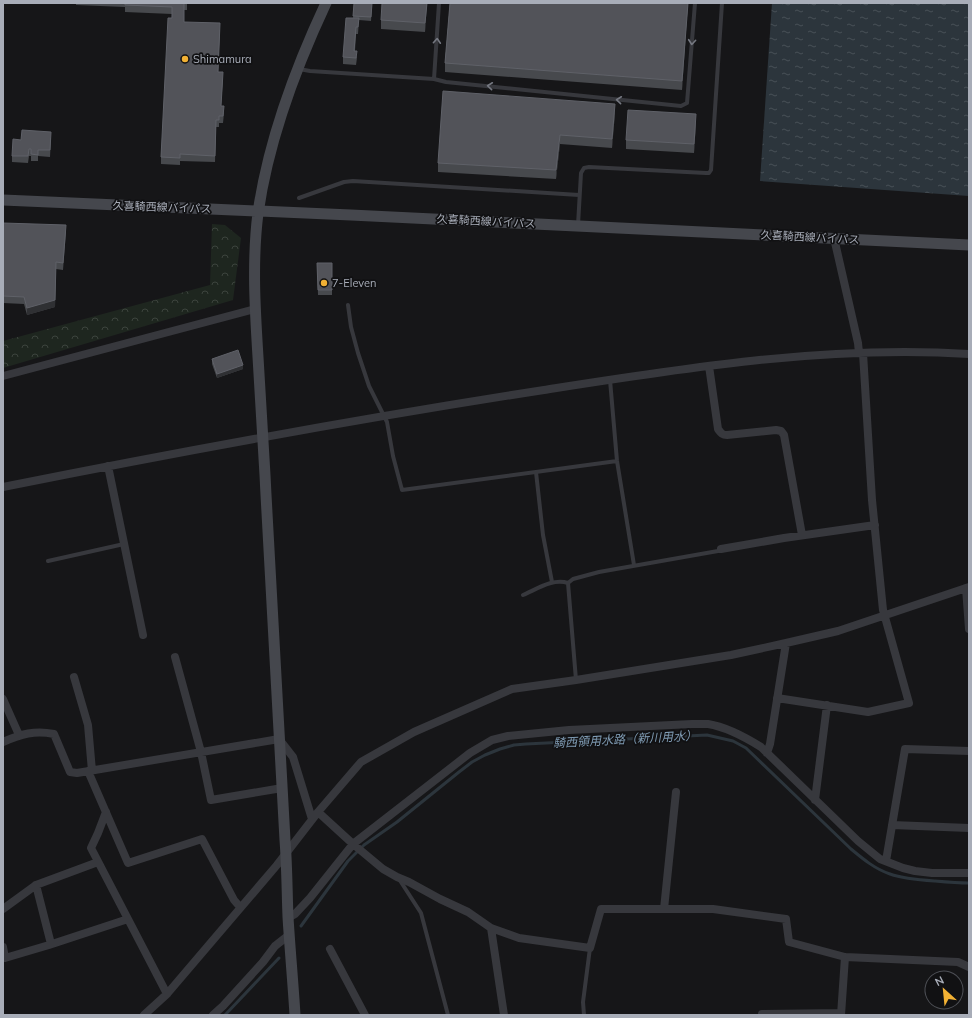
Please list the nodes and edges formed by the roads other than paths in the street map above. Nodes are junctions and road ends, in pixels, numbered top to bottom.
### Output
1 (326, 3) edge
2 (439, 3) edge
3 (695, 3) edge
4 (722, 3) edge
5 (298, 68) junction
6 (434, 79) junction
7 (579, 196) junction
8 (299, 198) dead end
9 (3, 200) edge
10 (259, 211) junction
11 (578, 226) junction
12 (834, 238) junction
13 (969, 245) edge
14 (348, 304) dead end
15 (255, 309) junction
16 (861, 353) junction
17 (969, 354) edge
18 (709, 366) junction
19 (3, 376) edge
20 (610, 380) junction
21 (384, 417) junction
22 (263, 438) junction
23 (618, 461) junction
24 (108, 466) junction
25 (536, 472) junction
26 (3, 487) edge
27 (875, 525) junction
28 (802, 535) junction
29 (124, 544) junction
30 (721, 549) joint
31 (48, 561) dead end
32 (634, 565) junction
33 (552, 582) junction
34 (568, 583) junction
35 (967, 588) edge
36 (523, 595) dead end
37 (884, 616) junction
38 (969, 629) edge
39 (143, 635) dead end
40 (786, 643) junction
41 (175, 657) dead end
42 (74, 678) dead end
43 (576, 680) junction
44 (777, 698) junction
45 (3, 699) edge
46 (827, 705) junction
47 (19, 735) junction
48 (279, 739) junction
49 (3, 742) edge
50 (969, 751) edge
51 (201, 752) junction
52 (767, 753) junction
53 (90, 771) junction
54 (282, 788) junction
55 (676, 792) dead end
56 (815, 800) junction
57 (106, 812) junction
58 (318, 812) junction
59 (312, 820) junction
60 (892, 825) junction
61 (969, 828) edge
62 (353, 844) junction
63 (286, 854) junction
64 (886, 861) junction
65 (98, 862) junction
66 (969, 873) edge
67 (397, 877) junction
68 (36, 885) junction
69 (240, 907) junction
70 (3, 909) edge
71 (664, 909) junction
72 (288, 918) junction
73 (128, 919) junction
74 (491, 928) junction
75 (289, 935) junction
76 (51, 944) junction
77 (3, 947) edge
78 (590, 948) junction
79 (330, 949) dead end
80 (845, 957) junction
81 (969, 967) edge
82 (167, 994) junction
83 (841, 1014) edge
84 (144, 1015) edge
85 (213, 1015) edge
86 (295, 1015) edge
87 (365, 1015) edge
88 (448, 1015) edge
89 (504, 1015) edge
90 (584, 1015) edge
91 (762, 1015) edge

1 - 5 street
6 -> 2 lane
3 -> 6 lane
4 - 7 lane
5 - 6 lane
5 - 10 street
7 - 8 lane
7 - 11 lane
9 - 10 street, 久喜騎西線バイパス
10 - 11 street, 久喜騎西線バイパス
10 - 15 street
11 - 12 street, 久喜騎西線バイパス
12 - 13 street, 久喜騎西線バイパス
12 - 16 street
14 - 21 lane
15 - 19 street
15 - 22 street
16 - 17 street
16 - 18 street
16 - 27 street
18 - 20 street
18 - 28 street
20 - 21 street
20 - 23 lane
21 - 22 street
21 - 25 lane
22 - 24 street
22 - 48 street
23 - 25 lane
23 - 32 lane
24 - 26 street
24 - 29 street
25 - 33 lane
27 - 28 street
27 - 37 street
28 - 30 street
29 - 31 lane
29 - 39 street
30 - 32 lane
32 - 34 lane
33 - 34 lane
33 - 36 lane
34 - 43 lane
35 - 37 street
35 - 38 street
37 - 40 street
37 - 46 street
40 - 43 street
40 - 44 street
41 - 51 street
42 - 53 street
43 - 58 street
44 - 46 street
44 - 52 street
45 - 47 street
46 - 56 street
47 - 49 street
47 - 53 street
48 - 51 street
48 - 54 street
48 - 59 street
50 - 60 street
51 - 53 street
51 - 54 street
52 - 56 street
52 - 62 street
53 - 57 street
54 - 63 street
55 - 71 street
56 - 64 street
57 - 65 street
57 - 69 street
58 - 59 street
58 - 62 street
59 - 63 street
60 - 61 street
60 - 64 street
62 - 67 street
62 - 72 street
63 - 69 street
63 - 72 street
64 - 66 street
65 - 68 street
65 - 73 street
67 - 74 street
67 - 88 lane
68 - 70 street
68 - 76 street
69 - 82 street
71 - 78 street
71 - 80 street
72 - 75 street
73 - 76 street
73 - 82 street
74 - 78 street
74 - 89 street
75 - 85 street
75 - 86 street
76 - 77 street
78 - 90 lane
79 - 87 street
80 - 81 street
80 - 83 street
82 - 84 street
83 - 91 street

